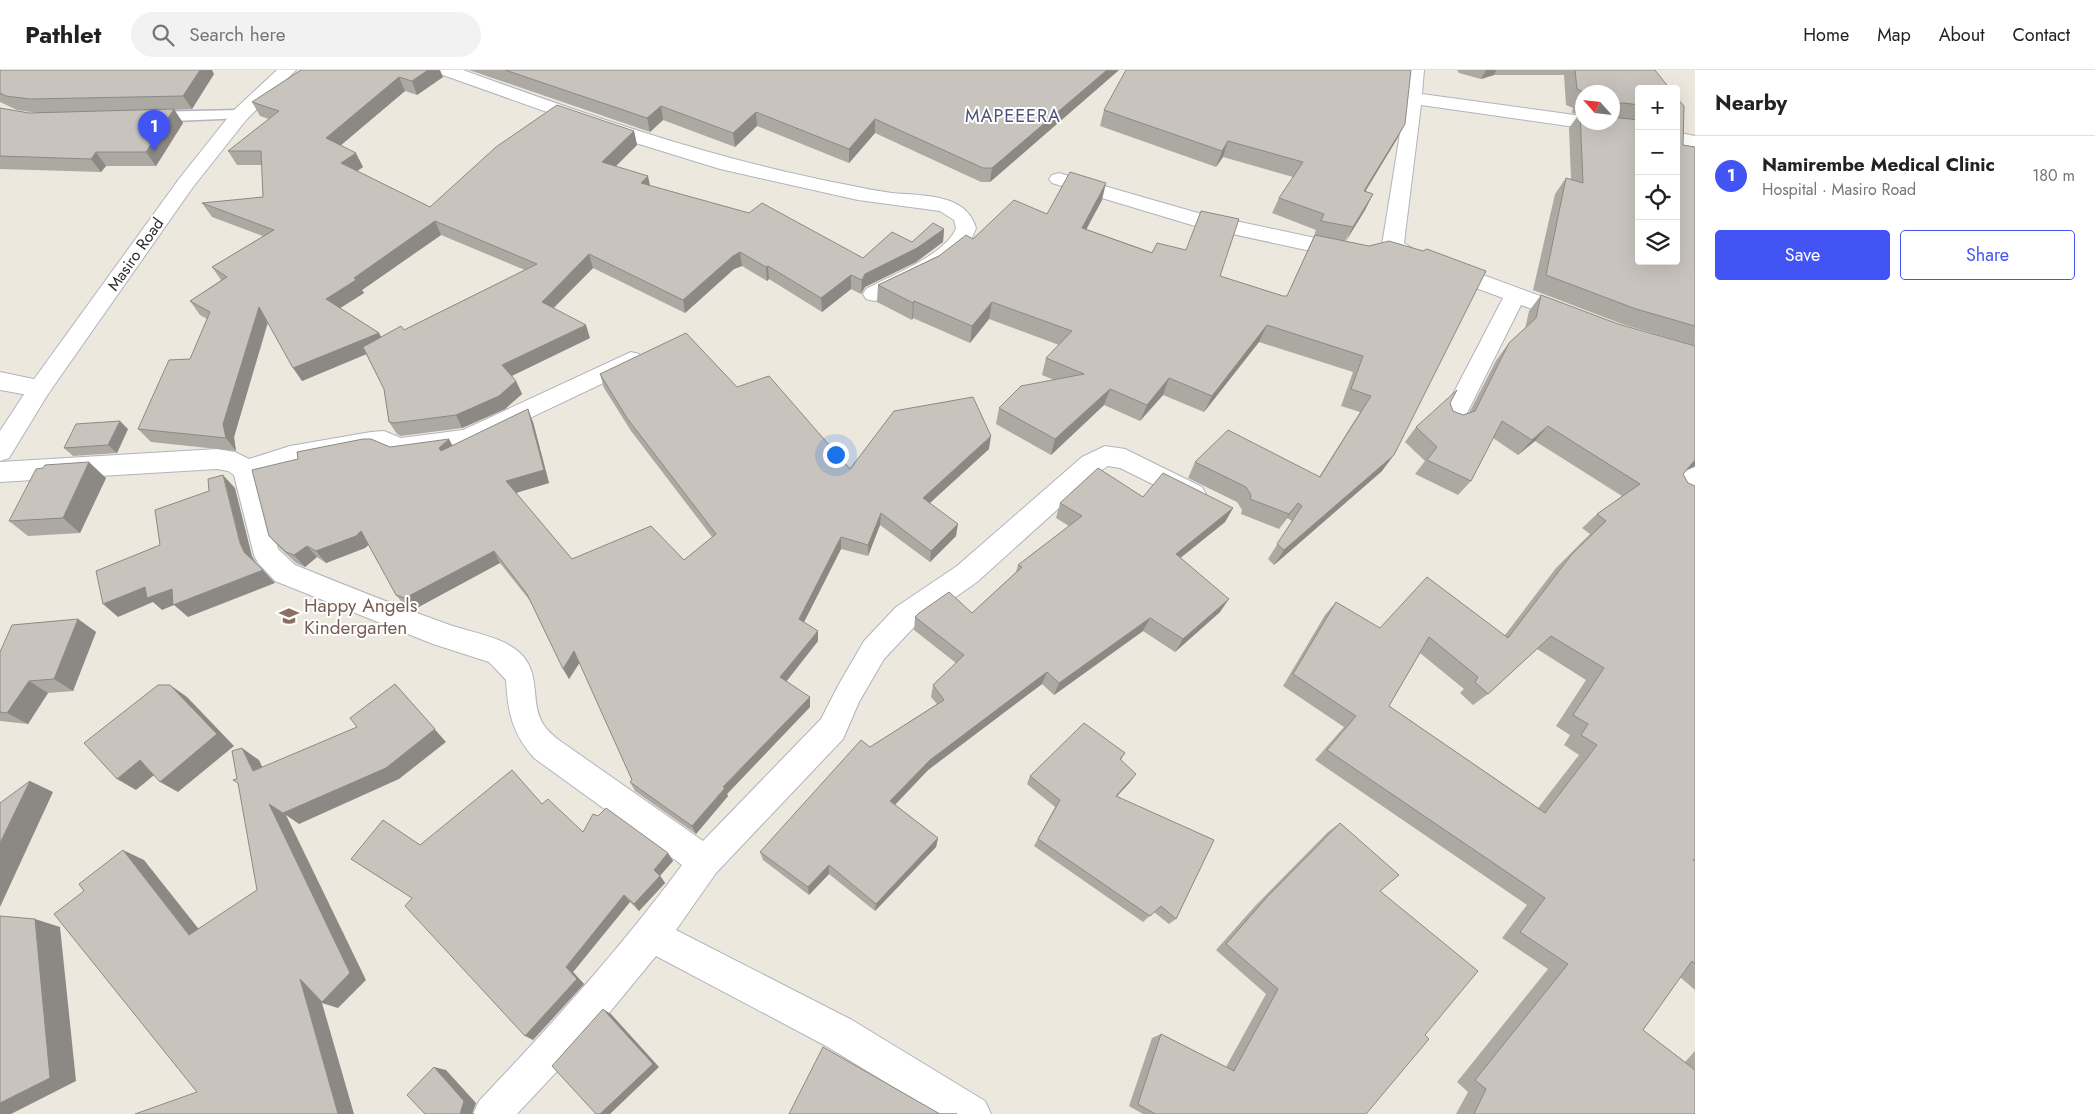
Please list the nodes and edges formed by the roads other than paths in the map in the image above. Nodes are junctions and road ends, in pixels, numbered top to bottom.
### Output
1 (287, 70) edge
2 (446, 70) edge
3 (1415, 70) edge
4 (1413, 98) junction
5 (240, 115) junction
6 (135, 117) edge
7 (1635, 129) edge
8 (1680, 139) edge
9 (1695, 142) edge
10 (1059, 179) dead end
11 (1380, 248) junction
12 (874, 294) dead end
13 (1516, 294) junction
14 (1586, 321) edge
15 (632, 360) edge
16 (0, 381) edge
17 (40, 388) junction
18 (1452, 419) edge
19 (0, 451) edge
20 (245, 470) junction
21 (0, 472) edge
22 (1219, 507) edge
23 (705, 862) junction
24 (650, 935) junction
25 (492, 1114) edge
26 (972, 1114) edge

1 - 5 street, Masiro Road
2 - 12 street
3 - 4 street
4 - 7 street
4 - 11 street
5 - 6 lane
5 - 17 street, Masiro Road
8 - 9 street
10 - 11 street
11 - 13 street
13 - 14 street
13 - 18 street
15 - 20 street
16 - 17 street
17 - 19 street, Masiro Road
20 - 21 street
20 - 23 street
22 - 23 street
23 - 24 street
24 - 25 street
24 - 26 street

